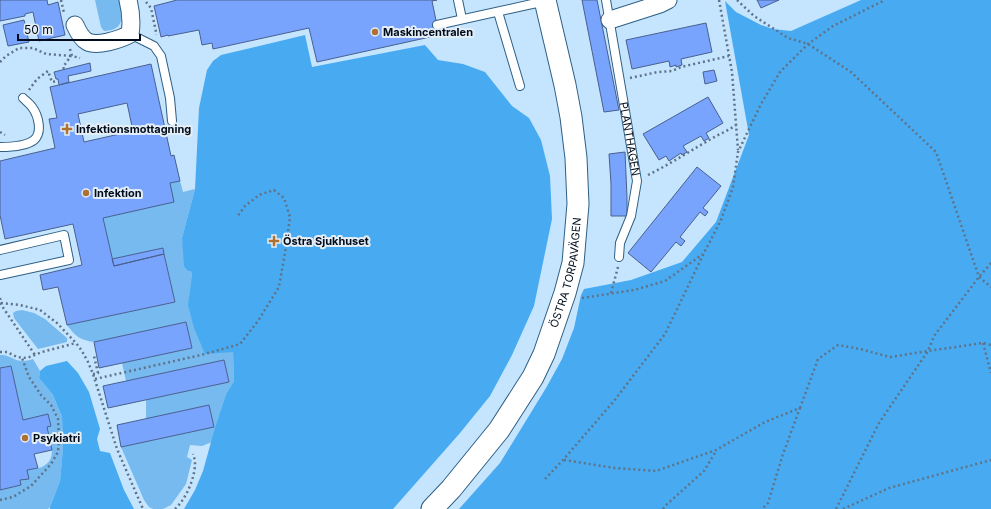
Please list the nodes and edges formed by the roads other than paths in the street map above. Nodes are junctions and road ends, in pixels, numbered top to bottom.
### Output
1 (128, 0) edge
2 (458, 0) edge
3 (606, 0) edge
4 (668, 0) edge
5 (545, 1) edge
6 (498, 12) junction
7 (462, 19) junction
8 (610, 20) junction
9 (75, 25) dead end
10 (437, 25) dead end
11 (130, 34) junction
12 (520, 86) dead end
13 (23, 98) dead end
14 (172, 121) dead end
15 (0, 147) edge
16 (0, 250) edge
17 (620, 257) road end
18 (0, 275) edge
19 (432, 509) edge

1 - 11 street
2 - 7 lane
3 - 8 lane, PLANTHAGEN
4 - 8 street
5 - 6 lane
5 - 19 street, ÖSTRA TORPAVÄGEN
6 - 7 lane
6 - 12 lane
7 - 10 lane
8 - 17 lane, PLANTHAGEN
9 - 11 street
11 - 14 lane
13 - 15 lane
16 - 18 lane

